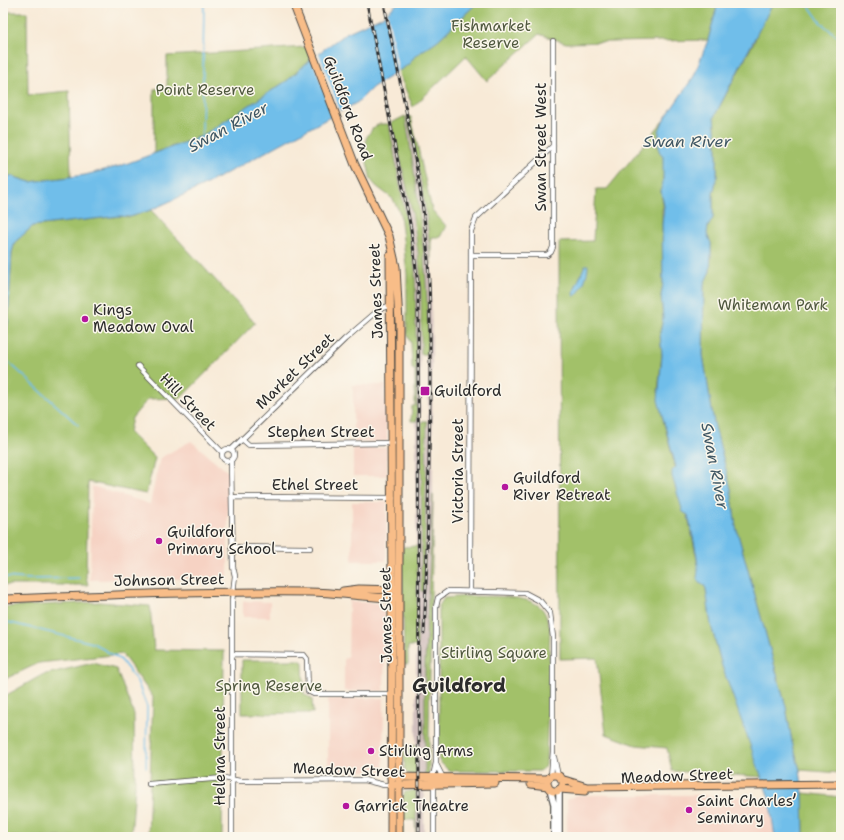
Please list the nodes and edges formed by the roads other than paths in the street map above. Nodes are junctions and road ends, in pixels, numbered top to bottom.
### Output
1 (293, 3) edge
2 (553, 41) dead end
3 (553, 146) junction
4 (383, 220) joint
5 (471, 255) junction
6 (395, 306) junction
7 (398, 333) junction
8 (391, 364) junction
9 (138, 366) dead end
10 (398, 435) junction
11 (242, 439) junction
12 (391, 444) junction
13 (232, 449) junction
14 (222, 452) junction
15 (231, 461) junction
16 (232, 497) junction
17 (395, 498) junction
18 (232, 548) junction
19 (310, 548) dead end
20 (395, 590) junction
21 (470, 591) junction
22 (233, 592) junction
23 (336, 592) junction
24 (396, 598) junction
25 (3, 599) edge
26 (232, 654) junction
27 (396, 694) junction
28 (553, 752) junction
29 (436, 763) junction
30 (443, 778) junction
31 (232, 780) junction
32 (395, 781) junction
33 (432, 781) junction
34 (553, 781) junction
35 (149, 784) dead end
36 (841, 784) edge
37 (750, 786) junction
38 (559, 789) junction
39 (232, 837) edge
40 (391, 837) edge
41 (399, 837) edge
42 (434, 837) edge
43 (554, 837) edge
44 (559, 837) edge

1 - 4 main road, Guildford Road
2 - 3 street, Swan Street West
3 - 5 street
3 - 5 street, Swan Street West
4 - 6 main road, James Street
5 - 21 street, Victoria Street
6 - 7 main road, James Street
6 - 8 main road, James Street
6 - 11 street, Market Street
7 - 8 main road
7 - 10 main road, James Street
8 - 12 main road, James Street
9 - 14 street, Hill Street
10 - 12 street, Stephen Street
10 - 17 main road, James Street
11 - 12 street, Stephen Street
11 - 13 street, Market Street
12 - 17 main road, James Street
13 - 14 street
13 - 15 street
14 - 15 street
15 - 16 street, Helena Street
16 - 17 street, Ethel Street
16 - 18 street, Helena Street
17 - 20 main road, James Street
18 - 19 street
18 - 22 street, Helena Street
20 - 23 main road, Johnson Street
20 - 24 main road, James Street
21 - 28 street
21 - 29 street
22 - 23 main road, Johnson Street
22 - 25 main road, Johnson Street
22 - 26 street, Helena Street
23 - 24 main road, Johnson Street
24 - 27 main road, James Street
26 - 27 street
26 - 31 street, Helena Street
27 - 32 main road, James Street
28 - 34 street
28 - 34 street
29 - 30 street
29 - 33 street
30 - 33 main road, Meadow Street
30 - 34 main road, Meadow Street
31 - 32 street, Meadow Street
31 - 35 street, Meadow Street
31 - 39 street, Helena Street
32 - 33 main road, Meadow Street
32 - 40 main road, James Street
32 - 41 main road, James Street
33 - 34 main road, Meadow Street
33 - 42 street
34 - 37 main road, Meadow Street
34 - 38 main road, Meadow Street
34 - 38 main road
34 - 43 street
36 - 37 main road
37 - 38 main road, Meadow Street
38 - 44 street

